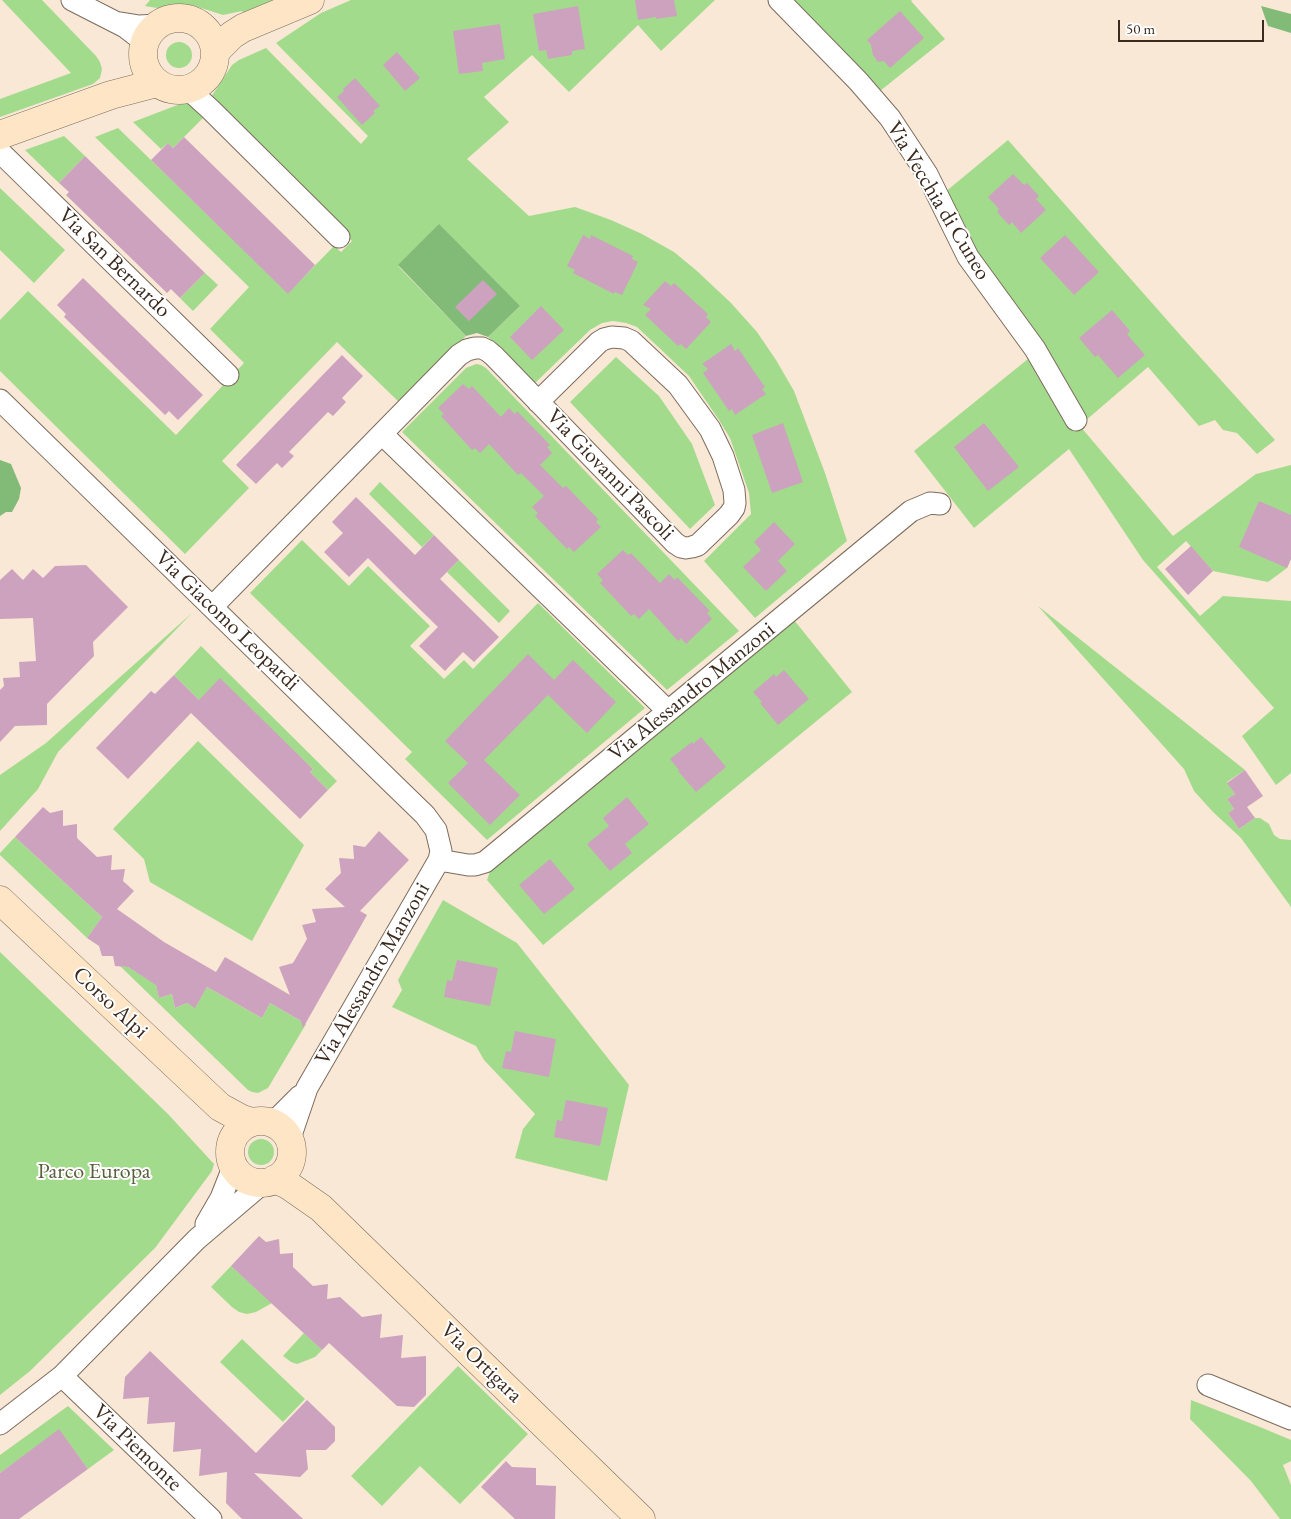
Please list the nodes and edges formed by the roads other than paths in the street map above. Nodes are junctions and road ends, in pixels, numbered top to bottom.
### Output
1 (72, 0) edge
2 (310, 0) edge
3 (779, 0) edge
4 (210, 40) junction
5 (151, 54) junction
6 (195, 86) junction
7 (0, 135) edge
8 (0, 152) edge
9 (339, 237) dead end
10 (228, 374) dead end
11 (0, 400) edge
12 (538, 402) junction
13 (1076, 420) dead end
14 (382, 434) junction
15 (940, 504) dead end
16 (212, 607) junction
17 (668, 711) junction
18 (440, 855) junction
19 (0, 900) edge
20 (220, 1107) junction
21 (274, 1151) junction
22 (232, 1154) junction
23 (197, 1239) junction
24 (62, 1376) junction
25 (1208, 1385) dead end
26 (1291, 1419) edge
27 (0, 1424) edge
28 (211, 1519) edge
29 (641, 1519) edge

1 - 5 street
2 - 4 street
3 - 13 street, Via Vecchia di Cuneo
4 - 5 street
4 - 6 street
5 - 6 street
5 - 7 street
6 - 9 street
8 - 10 street, Via San Bernardo
11 - 16 street, Via Giacomo Leopardi
12 - 12 street, Via Giovanni Pascoli
12 - 14 street, Via Giovanni Pascoli
14 - 16 street, Via Giovanni Pascoli
14 - 17 street
15 - 17 street, Via Alessandro Manzoni
16 - 18 street, Via Giacomo Leopardi
17 - 18 street, Via Alessandro Manzoni
18 - 21 street, Via Alessandro Manzoni
19 - 20 street, Corso Alpi
20 - 21 street, Corso Alpi
20 - 22 street, Corso Alpi
21 - 22 street, Via Alessandro Manzoni
21 - 22 street
21 - 23 street, Via Alessandro Manzoni
21 - 29 street, Via Ortigara
22 - 23 street, Via Alessandro Manzoni
23 - 24 street, Via Alessandro Manzoni
24 - 27 street, Via Alessandro Manzoni
24 - 28 street, Via Piemonte
25 - 26 street

